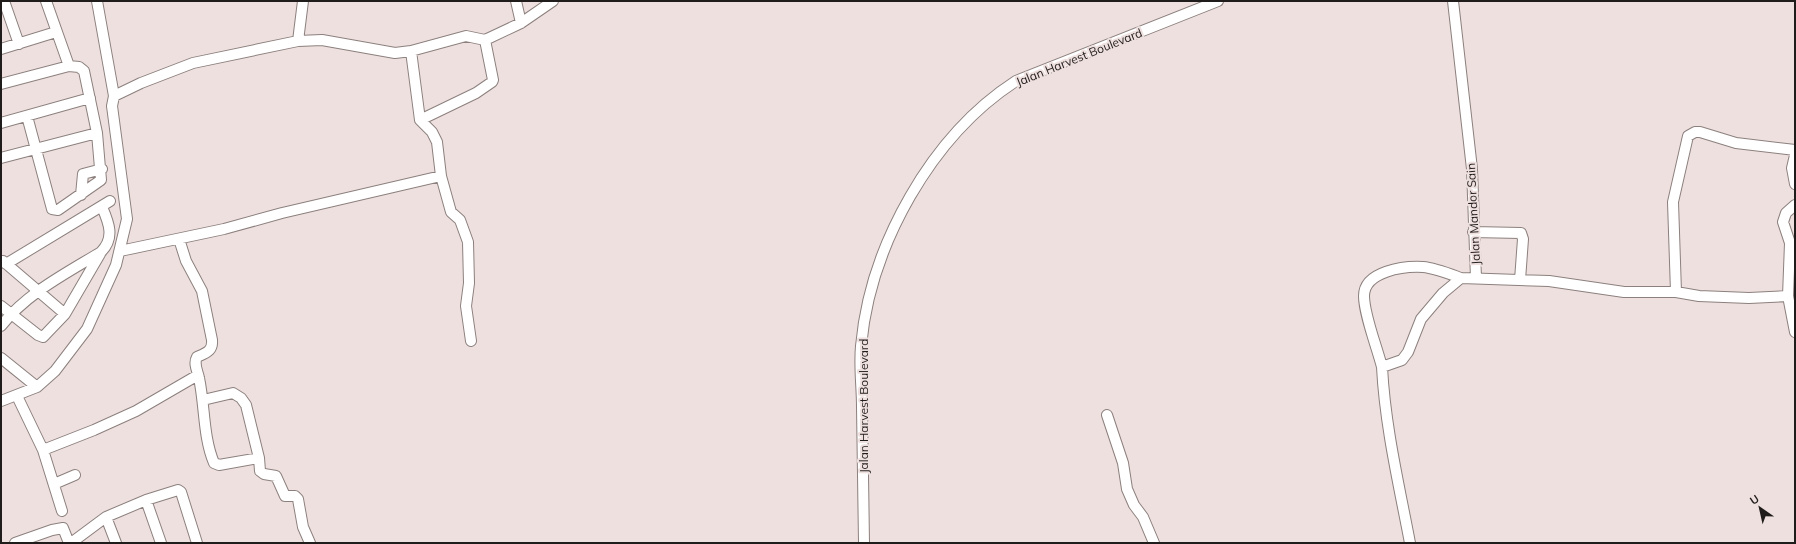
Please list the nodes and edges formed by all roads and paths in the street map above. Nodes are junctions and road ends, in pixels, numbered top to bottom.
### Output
1 (46, 1) edge
2 (97, 1) edge
3 (303, 1) edge
4 (516, 1) edge
5 (553, 1) edge
6 (1218, 1) edge
7 (1453, 1) edge
8 (4, 6) edge
9 (521, 23) junction
10 (56, 32) junction
11 (485, 40) junction
12 (298, 41) junction
13 (19, 44) junction
14 (1, 49) edge
15 (411, 51) junction
16 (69, 66) junction
17 (1, 84) edge
18 (114, 96) junction
19 (90, 98) junction
20 (27, 116) junction
21 (420, 120) junction
22 (1, 123) edge
23 (97, 133) junction
24 (35, 149) junction
25 (1795, 150) edge
26 (1795, 154) edge
27 (1, 158) edge
28 (102, 169) junction
29 (441, 176) junction
30 (1795, 184) edge
31 (81, 195) junction
32 (1795, 205) edge
33 (1474, 232) junction
34 (179, 239) junction
35 (120, 251) junction
36 (101, 252) junction
37 (4, 262) edge
38 (1461, 278) junction
39 (1476, 278) junction
40 (1520, 280) junction
41 (38, 291) junction
42 (1676, 292) junction
43 (1788, 296) junction
44 (1, 306) edge
45 (11, 314) junction
46 (65, 314) junction
47 (1, 326) edge
48 (1795, 332) edge
49 (471, 341) dead end
50 (1, 358) edge
51 (1382, 367) junction
52 (198, 375) junction
53 (37, 387) junction
54 (17, 396) junction
55 (203, 400) junction
56 (1, 401) edge
57 (1107, 415) dead end
58 (43, 450) junction
59 (259, 458) junction
60 (75, 475) dead end
61 (54, 484) junction
62 (146, 500) junction
63 (62, 511) dead end
64 (106, 517) junction
65 (15, 543) edge
66 (70, 543) edge
67 (116, 543) edge
68 (161, 543) edge
69 (198, 543) edge
70 (310, 543) edge
71 (864, 543) edge
72 (1154, 543) edge
73 (1410, 543) edge

1 - 10 street
2 - 18 street
3 - 12 street
4 - 9 street
5 - 9 street
6 - 71 street, Jalan Harvest Boulevard
7 - 33 street, Jalan Mandor Sain
8 - 13 street
9 - 11 street
10 - 13 street
10 - 16 street
11 - 15 street
11 - 21 street
12 - 15 street
12 - 18 street
13 - 14 street
15 - 21 street
16 - 17 street
16 - 19 street
18 - 35 street
19 - 20 street
19 - 23 street
20 - 22 street
20 - 24 street
21 - 29 street
23 - 24 street
23 - 28 street
24 - 27 street
24 - 31 street
25 - 42 street
26 - 30 street
28 - 31 street
28 - 31 street
29 - 34 street
29 - 49 street
32 - 43 street
33 - 39 street, Jalan Mandor Sain
33 - 40 street
34 - 35 street
34 - 52 street
35 - 53 street
36 - 37 street
36 - 41 street
36 - 46 street
37 - 41 street
38 - 39 street, Jalan Mandor Sain
38 - 51 street, Jalan Mandor Sain
38 - 51 street
39 - 40 street
40 - 42 street
41 - 45 street
41 - 46 street
42 - 43 street
43 - 48 street
44 - 45 street
45 - 46 street
45 - 47 street
50 - 53 street
51 - 73 street
52 - 55 street
52 - 58 street
53 - 54 street
54 - 56 street
54 - 58 street
55 - 59 street
55 - 59 street
57 - 72 street
58 - 61 street
59 - 70 street
60 - 61 street
61 - 63 street
62 - 64 street
62 - 68 street
62 - 69 street
64 - 66 street
64 - 67 street
65 - 66 street

